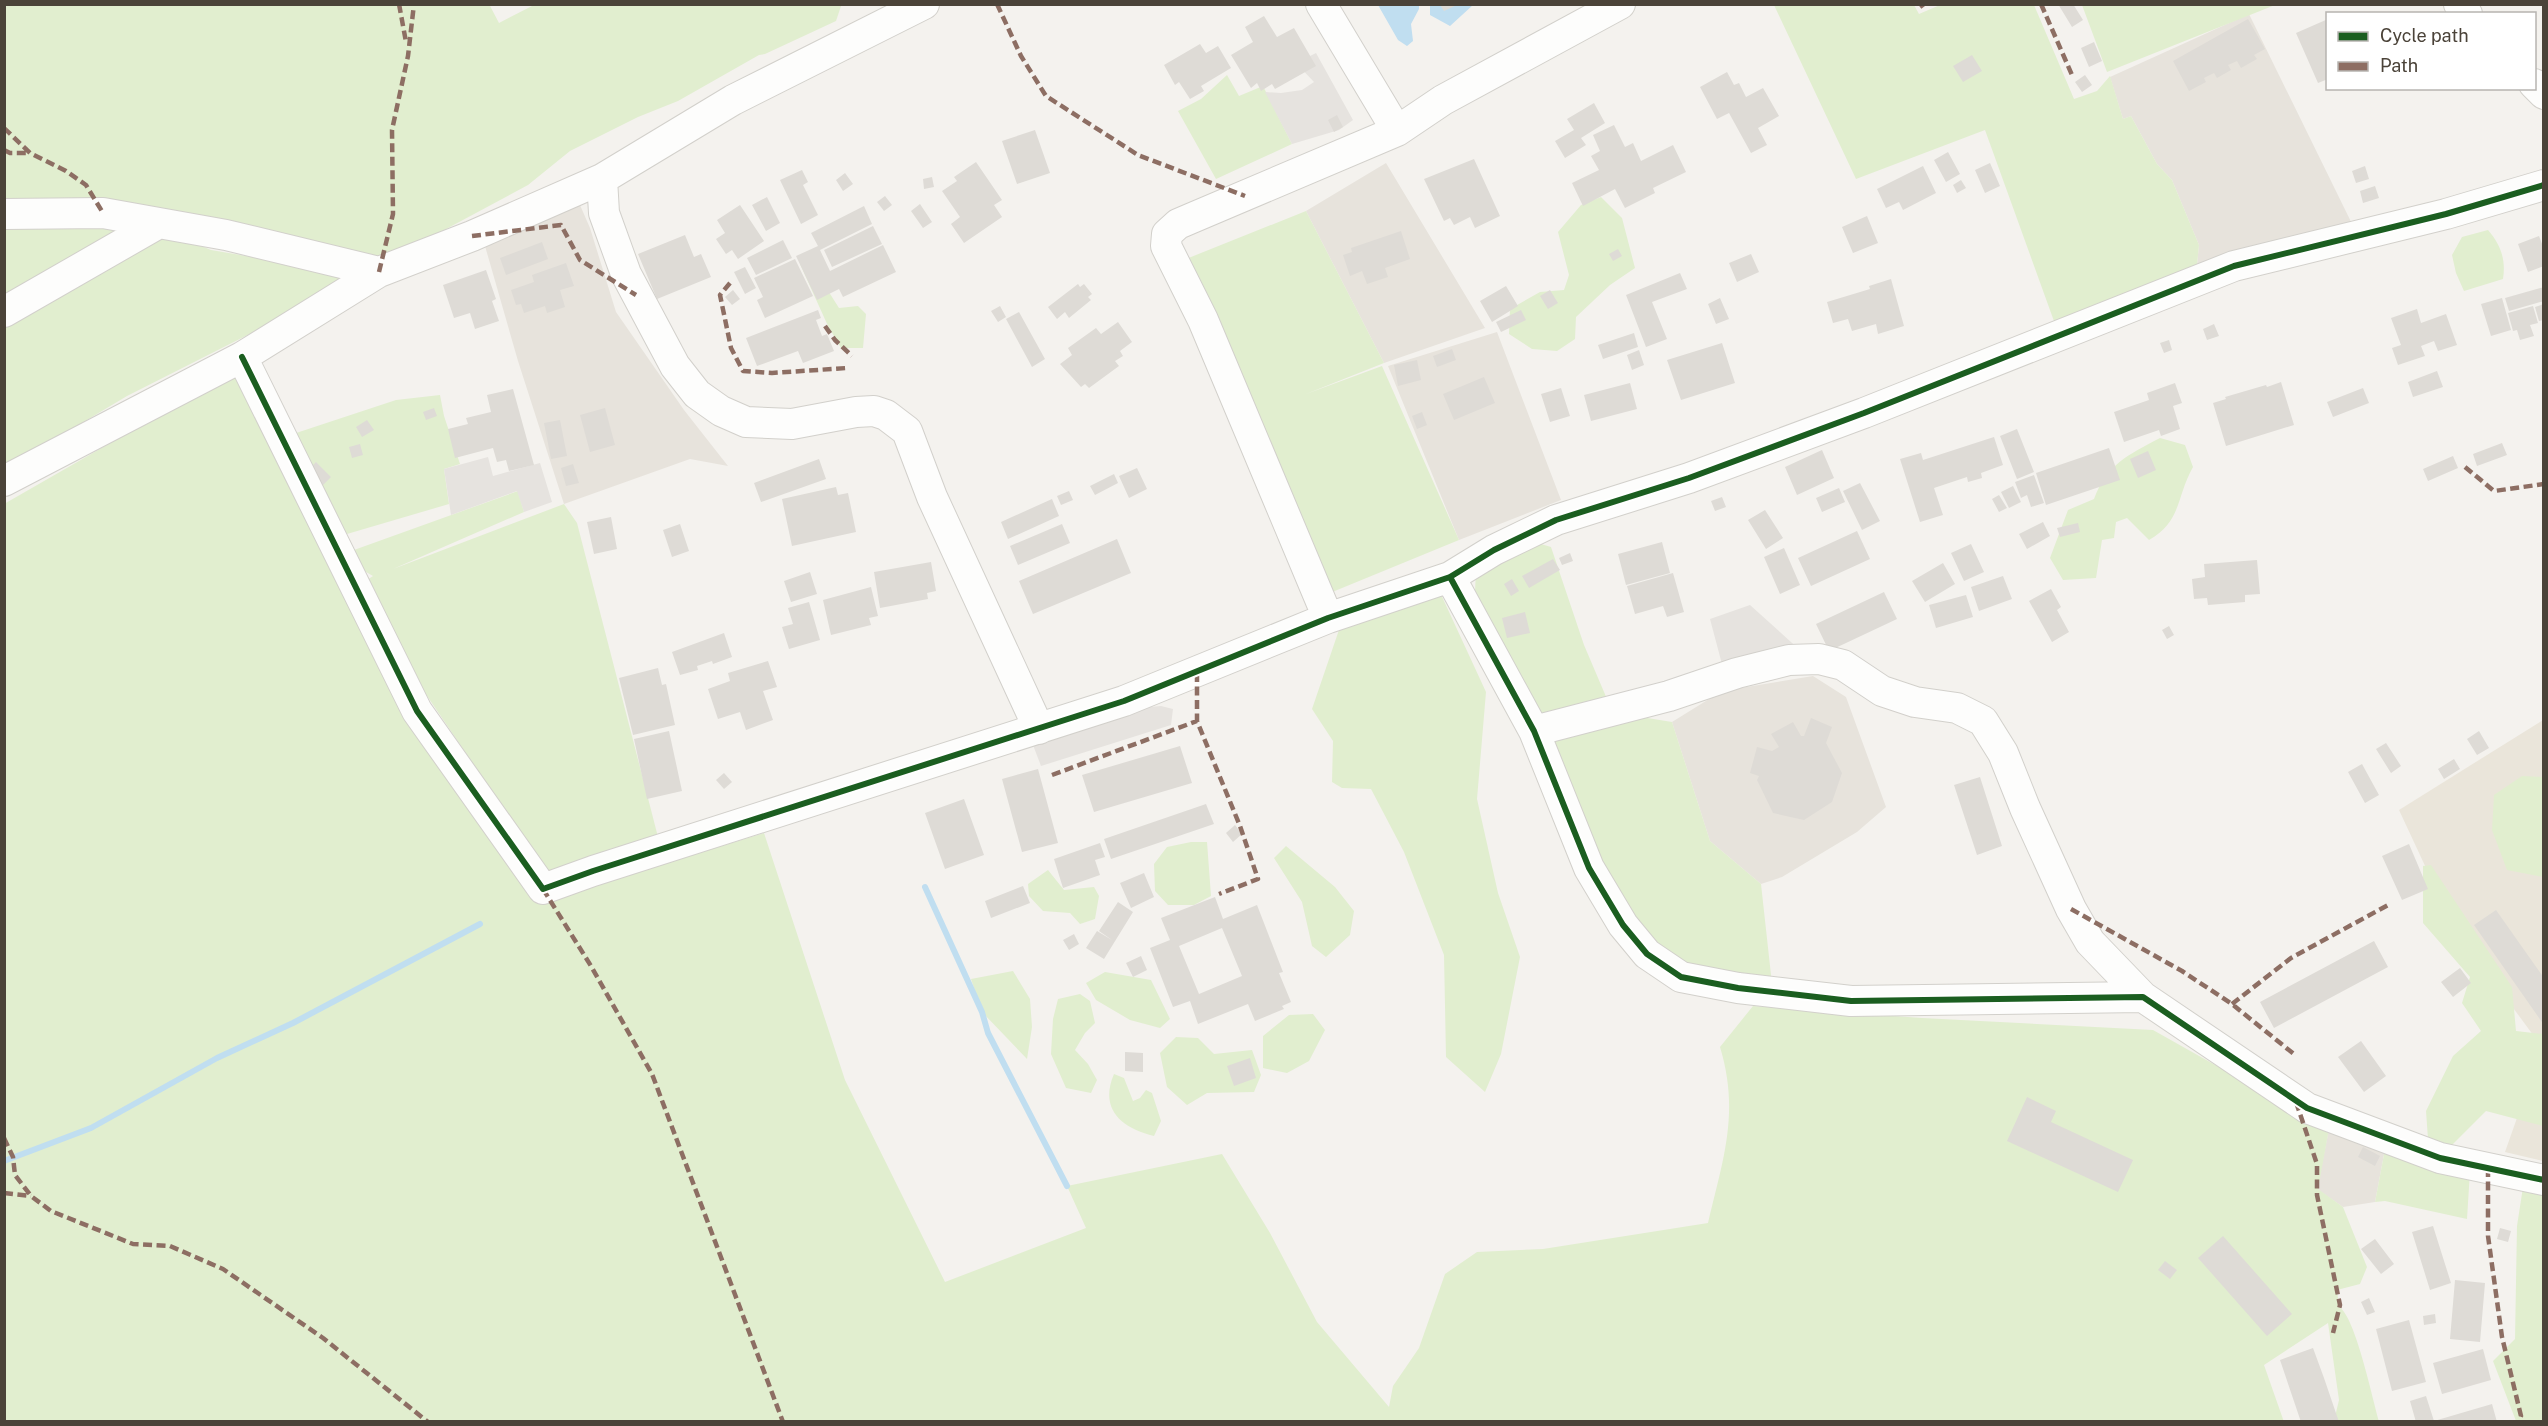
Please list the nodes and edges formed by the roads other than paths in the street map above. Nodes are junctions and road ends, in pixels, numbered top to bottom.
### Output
1 (924, 4) edge
2 (1321, 4) edge
3 (1620, 4) edge
4 (1396, 131) junction
5 (602, 179) junction
6 (2544, 185) edge
7 (4, 214) edge
8 (159, 224) junction
9 (379, 272) junction
10 (4, 312) edge
11 (242, 357) junction
12 (4, 481) edge
13 (1450, 578) junction
14 (1328, 618) junction
15 (1039, 729) junction
16 (1534, 731) junction
17 (2143, 997) junction
18 (2544, 1180) edge

1 - 5 street
2 - 4 street
3 - 4 street
4 - 14 street
5 - 9 street
5 - 15 street
6 - 13 street
7 - 8 street
8 - 9 street
8 - 10 street
9 - 11 street
11 - 12 street
11 - 15 street
13 - 14 street
13 - 16 street
14 - 15 street
16 - 17 street
16 - 17 street
17 - 18 street

